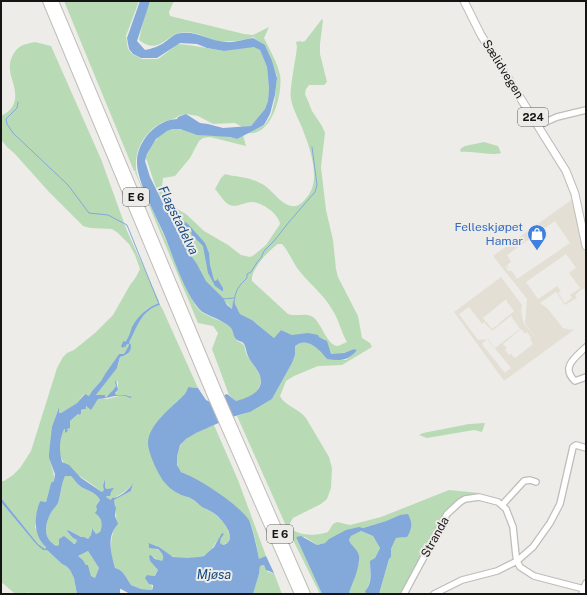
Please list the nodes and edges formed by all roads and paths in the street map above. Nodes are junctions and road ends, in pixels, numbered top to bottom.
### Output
1 (47, 1) edge
2 (54, 1) edge
3 (464, 1) edge
4 (586, 110) edge
5 (538, 125) junction
6 (586, 246) edge
7 (586, 348) edge
8 (586, 377) edge
9 (215, 394) junction
10 (228, 425) junction
11 (586, 448) edge
12 (536, 482) dead end
13 (503, 504) junction
14 (517, 562) junction
15 (586, 583) edge
16 (583, 592) edge
17 (298, 594) edge
18 (306, 594) edge
19 (404, 594) edge
20 (434, 594) edge

1 - 9 highway, E 6
2 - 9 highway, E 6
3 - 5 main road, Sælidvegen / 224
4 - 5 street
5 - 6 main road, Sælidvegen / 224
7 - 8 street
9 - 10 highway, E 6
10 - 17 highway, E 6
10 - 18 highway, E 6
11 - 14 street
12 - 13 street
13 - 14 street
13 - 19 street, Stranda
14 - 16 street
14 - 20 street
15 - 16 street

